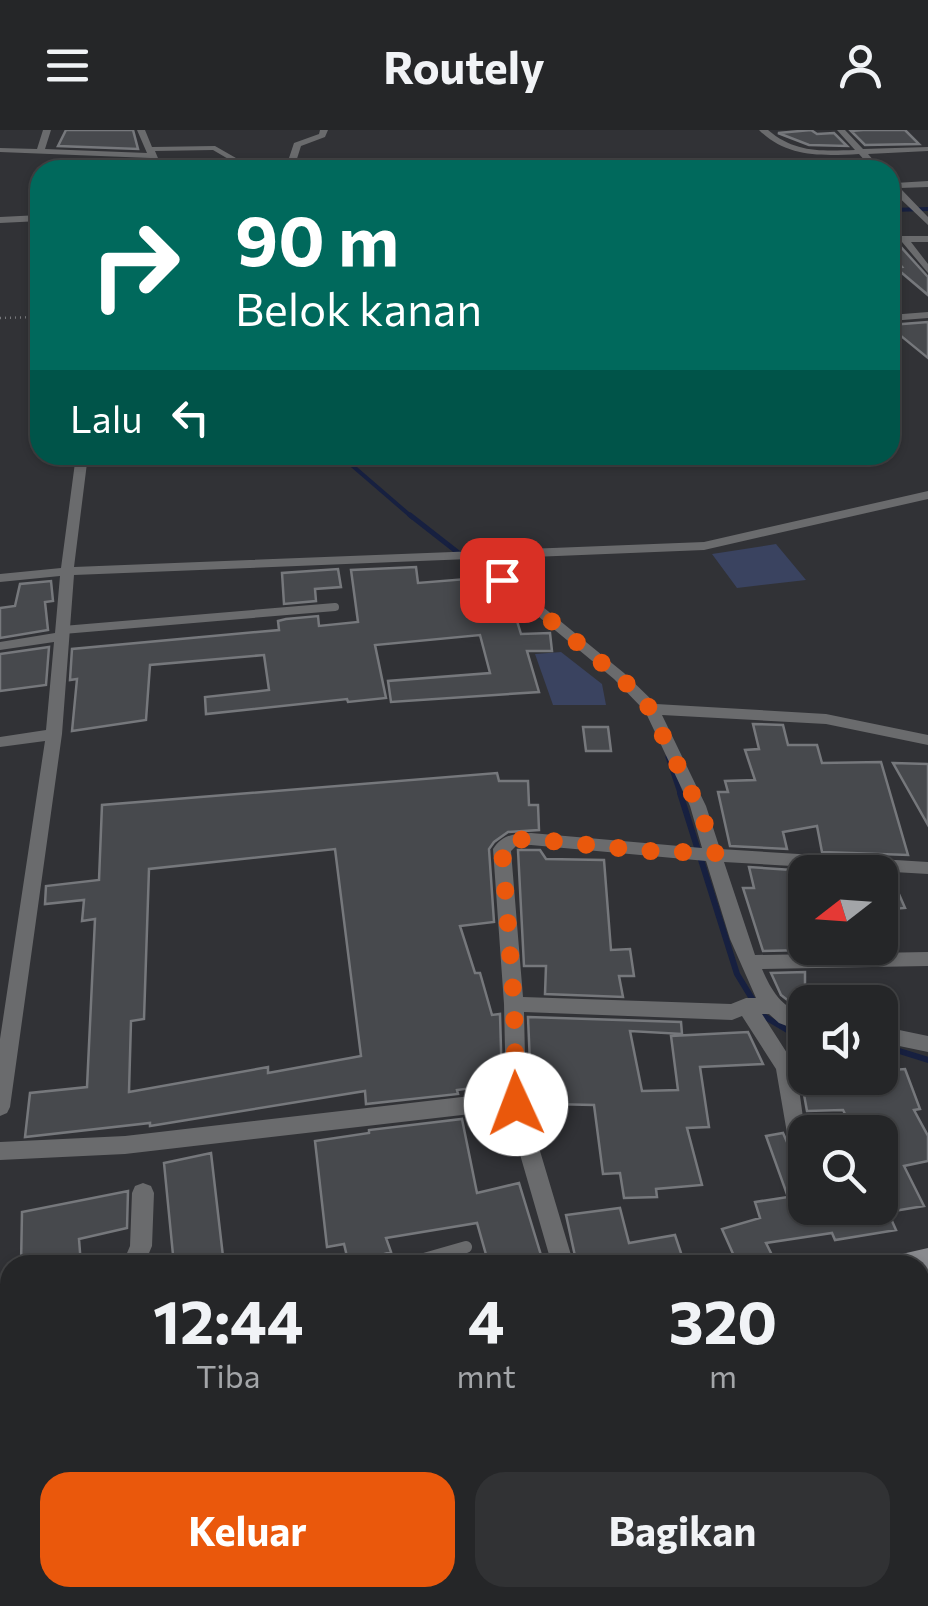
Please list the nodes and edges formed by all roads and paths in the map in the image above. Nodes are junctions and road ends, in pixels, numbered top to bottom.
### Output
1 (47, 130) edge
2 (141, 130) edge
3 (324, 130) edge
4 (763, 130) edge
5 (842, 130) edge
6 (928, 148) edge
7 (858, 149) junction
8 (0, 150) edge
9 (40, 152) junction
10 (152, 152) junction
11 (156, 160) edge
12 (235, 160) edge
13 (293, 160) edge
14 (868, 160) edge
15 (928, 184) edge
16 (900, 185) edge
17 (900, 194) edge
18 (30, 218) edge
19 (925, 219) edge
20 (0, 220) edge
21 (928, 239) edge
22 (900, 240) edge
23 (906, 240) junction
24 (928, 270) edge
25 (928, 315) edge
26 (30, 316) edge
27 (900, 317) edge
28 (0, 318) edge
29 (81, 465) edge
30 (928, 495) edge
31 (464, 556) junction
32 (66, 571) junction
33 (0, 578) edge
34 (335, 606) dead end
35 (63, 633) junction
36 (0, 646) edge
37 (652, 709) junction
38 (54, 734) junction
39 (928, 740) edge
40 (0, 742) edge
41 (712, 853) junction
42 (928, 868) edge
43 (928, 960) edge
44 (749, 962) junction
45 (514, 1004) junction
46 (758, 1006) junction
47 (788, 1017) edge
48 (898, 1038) edge
49 (928, 1044) edge
50 (516, 1104) junction
51 (0, 1108) edge
52 (793, 1115) edge
53 (0, 1151) edge
54 (143, 1193) dead end
55 (466, 1248) dead end
56 (137, 1255) edge
57 (440, 1255) edge
58 (560, 1255) edge

1 - 9 street
2 - 10 street
3 - 13 street
4 - 7 street
5 - 7 street
6 - 7 street
7 - 14 street
8 - 9 street
9 - 10 street
10 - 11 street
10 - 12 street
15 - 16 street
17 - 19 street
18 - 20 street
21 - 23 street
22 - 23 street
23 - 24 street
25 - 27 street
26 - 28 path
29 - 32 street
30 - 31 street
31 - 32 street
31 - 37 street
32 - 33 street
32 - 35 street
34 - 35 lane
35 - 36 street
35 - 38 street
37 - 39 street
37 - 41 street
38 - 40 street
38 - 51 street
41 - 42 street
41 - 44 street
41 - 45 street
43 - 44 street
44 - 46 street
45 - 46 street
45 - 50 street
46 - 47 street
46 - 52 street
48 - 49 street
50 - 53 street
50 - 58 street
54 - 56 street
55 - 57 lane

